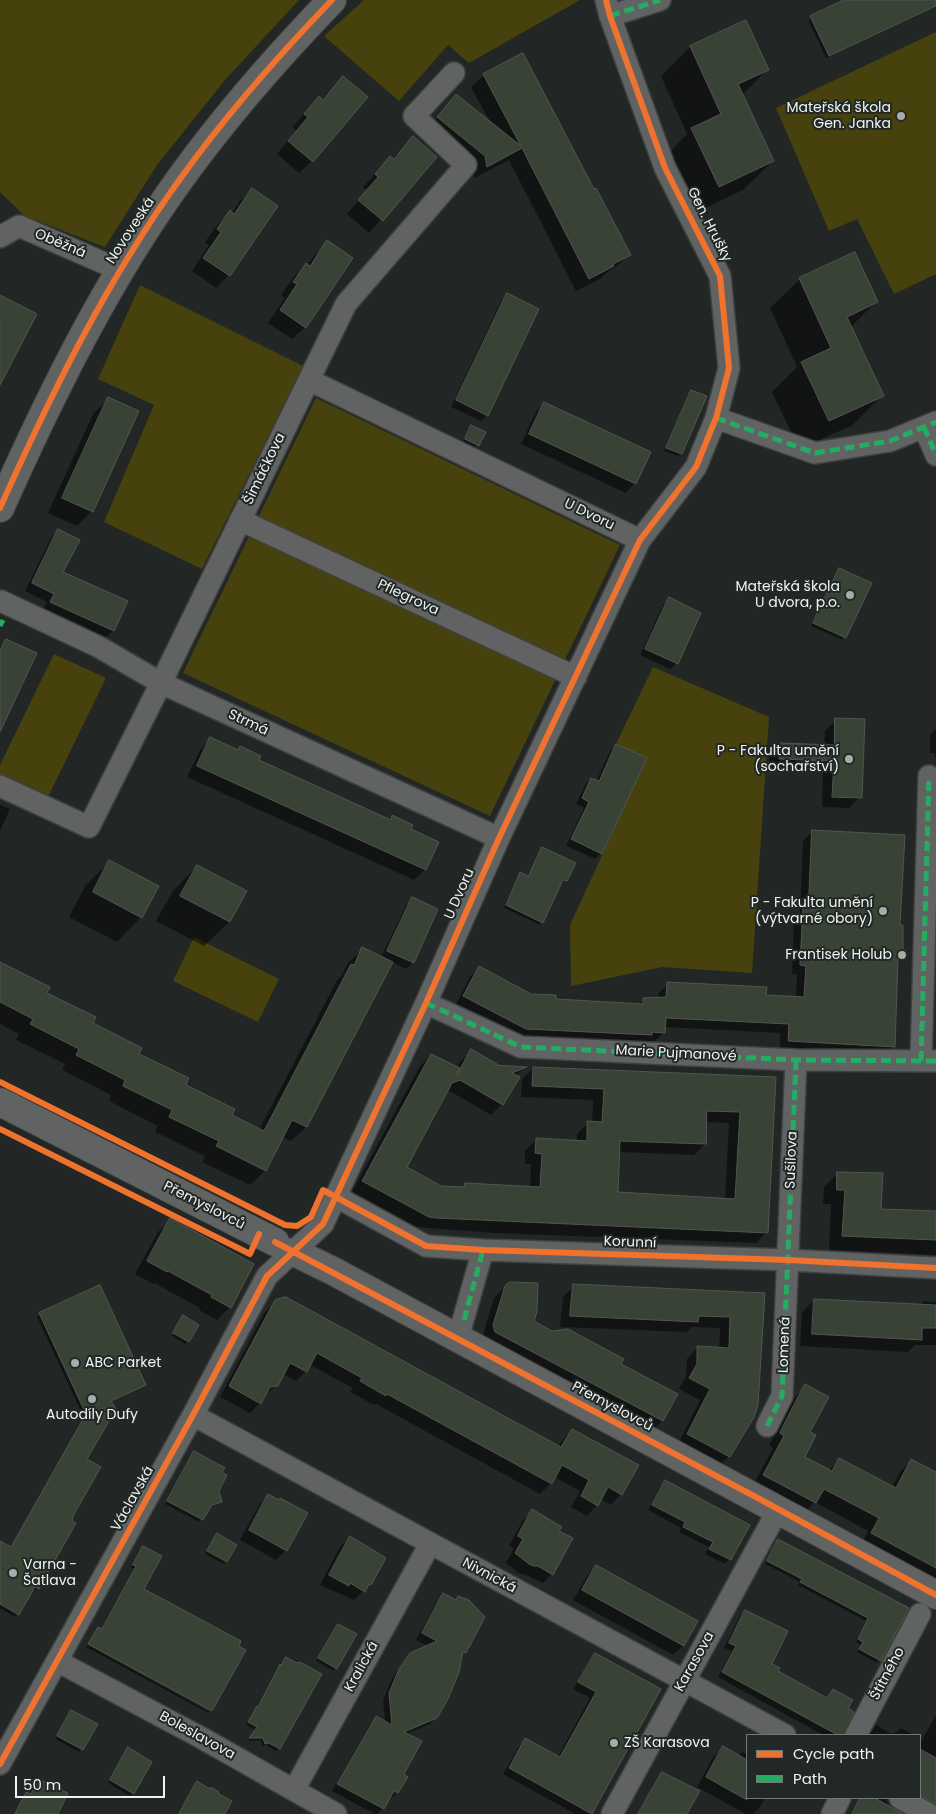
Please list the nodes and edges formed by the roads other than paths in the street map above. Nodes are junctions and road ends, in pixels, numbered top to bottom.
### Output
1 (332, 0) edge
2 (660, 0) edge
3 (608, 8) edge
4 (454, 72) dead end
5 (0, 237) edge
6 (120, 270) junction
7 (309, 380) junction
8 (716, 418) junction
9 (930, 424) edge
10 (936, 455) edge
11 (0, 508) edge
12 (240, 520) junction
13 (640, 540) junction
14 (1, 601) edge
15 (576, 677) junction
16 (161, 683) junction
17 (929, 776) dead end
18 (0, 786) edge
19 (499, 838) junction
20 (426, 1003) junction
21 (796, 1060) junction
22 (928, 1061) edge
23 (0, 1102) edge
24 (335, 1196) junction
25 (285, 1247) junction
26 (483, 1250) junction
27 (788, 1260) junction
28 (936, 1268) edge
29 (458, 1338) junction
30 (194, 1415) junction
31 (767, 1426) dead end
32 (778, 1510) junction
33 (430, 1544) junction
34 (928, 1604) edge
35 (58, 1661) junction
36 (684, 1681) junction
37 (784, 1734) edge
38 (857, 1734) edge
39 (0, 1764) edge
40 (294, 1790) junction
41 (840, 1799) edge
42 (902, 1799) edge
43 (336, 1814) edge
44 (612, 1814) edge
45 (832, 1814) edge
46 (929, 1814) edge

1 - 6 street, Novoveská
2 - 3 street
3 - 8 street, Gen. Hrušky
4 - 7 street, Šimáčkova
5 - 6 street, Oběžná
6 - 11 street, Novoveská
7 - 12 street, Šimáčkova
7 - 13 street, U Dvoru
8 - 9 street
8 - 13 street, Gen. Hrušky
9 - 10 street
12 - 15 street, Pflegrova
12 - 16 street, Šimáčkova
13 - 15 street, U Dvoru
14 - 16 street, Strmá
15 - 19 street, U Dvoru
16 - 18 street, Šimáčkova
16 - 19 street, Strmá
17 - 22 street
19 - 20 street, U Dvoru
20 - 21 street, Marie Pujmanové
20 - 24 street, U Dvoru
21 - 22 street, Marie Pujmanové
21 - 27 street, Sušilova
23 - 25 street, Přemyslovců
24 - 25 street, U Dvoru
24 - 26 street, Korunní
25 - 29 street, Přemyslovců
25 - 30 street, Václavská
26 - 27 street, Korunní
26 - 29 street
27 - 28 street, Korunní
27 - 31 street, Lomená
29 - 32 street, Přemyslovců
30 - 33 street, Nivnická
30 - 35 street, Václavská
32 - 34 street, Přemyslovců
32 - 36 street, Karasova
33 - 36 street, Nivnická
33 - 40 street, Kralická
34 - 38 street, Štítného
35 - 39 street, Václavská
35 - 40 street, Boleslavova
36 - 37 street, Nivnická
36 - 44 street, Karasova
40 - 43 street, Boleslavova
41 - 45 street
42 - 46 street

